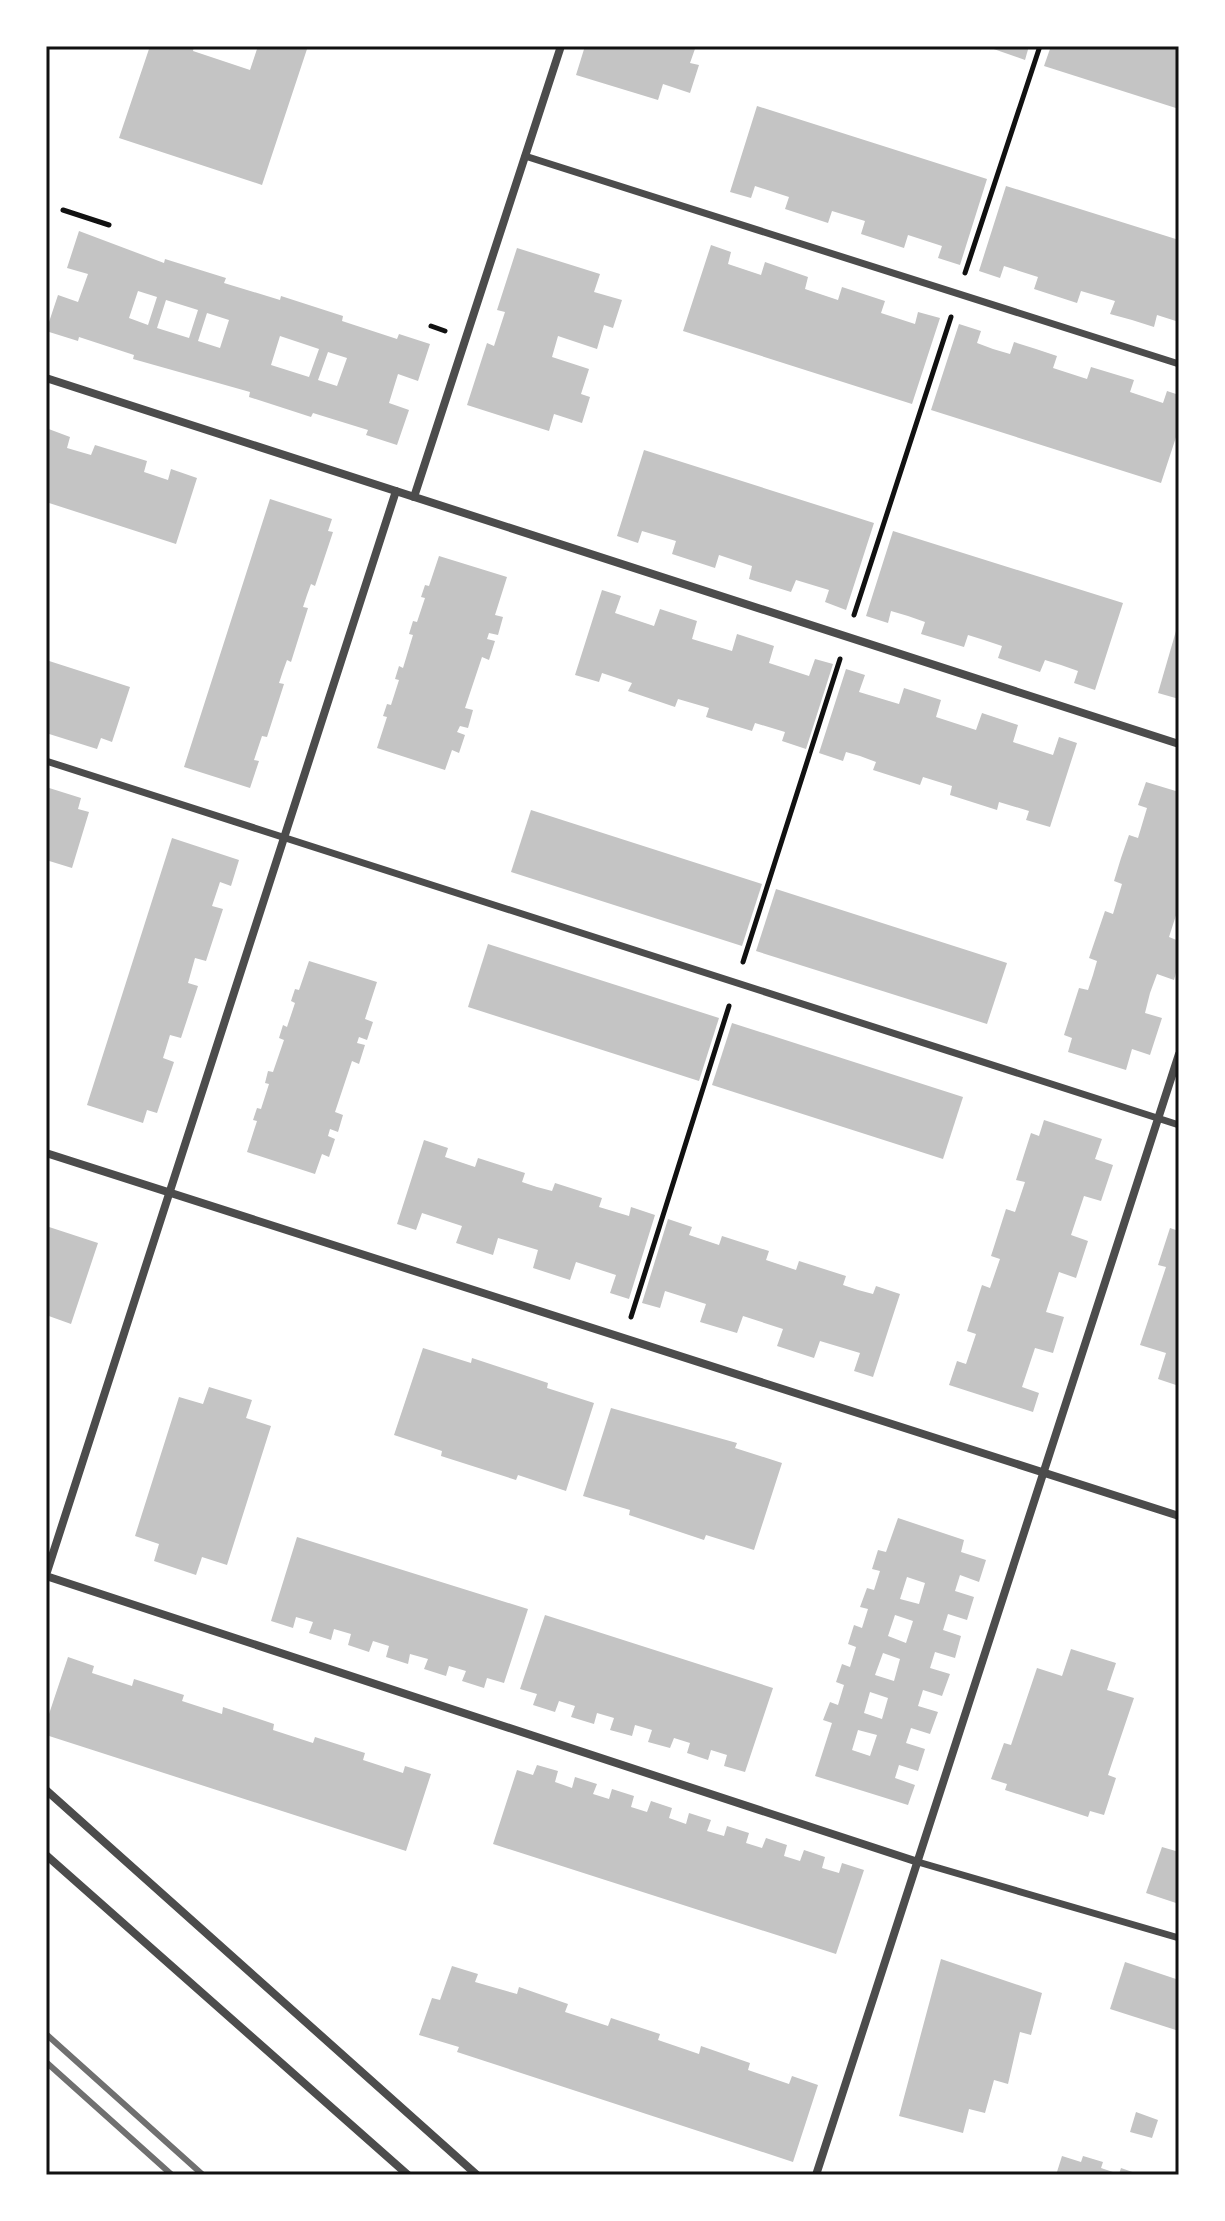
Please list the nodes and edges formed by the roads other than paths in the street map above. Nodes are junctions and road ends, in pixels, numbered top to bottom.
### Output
1 (561, 46) edge
2 (525, 156) junction
3 (1179, 364) edge
4 (46, 378) edge
5 (396, 491) junction
6 (414, 497) junction
7 (1179, 744) edge
8 (46, 761) edge
9 (284, 838) junction
10 (1179, 1054) edge
11 (1158, 1118) junction
12 (1179, 1125) edge
13 (46, 1153) edge
14 (169, 1193) junction
15 (1044, 1473) junction
16 (1179, 1516) edge
17 (46, 1576) edge
18 (46, 1790) edge
19 (46, 1855) edge
20 (918, 1862) junction
21 (1179, 1938) edge
22 (408, 2175) edge
23 (477, 2175) edge
24 (816, 2175) edge

1 - 2 street
2 - 3 street
2 - 6 street
4 - 5 street
5 - 6 street
5 - 9 street
6 - 7 street
8 - 9 street
9 - 11 street
9 - 14 street
10 - 11 street
11 - 12 street
11 - 15 street
13 - 14 street
14 - 15 street
14 - 17 street
15 - 16 street
15 - 20 street
17 - 20 street
18 - 23 street
19 - 22 street
20 - 21 street
20 - 24 street

